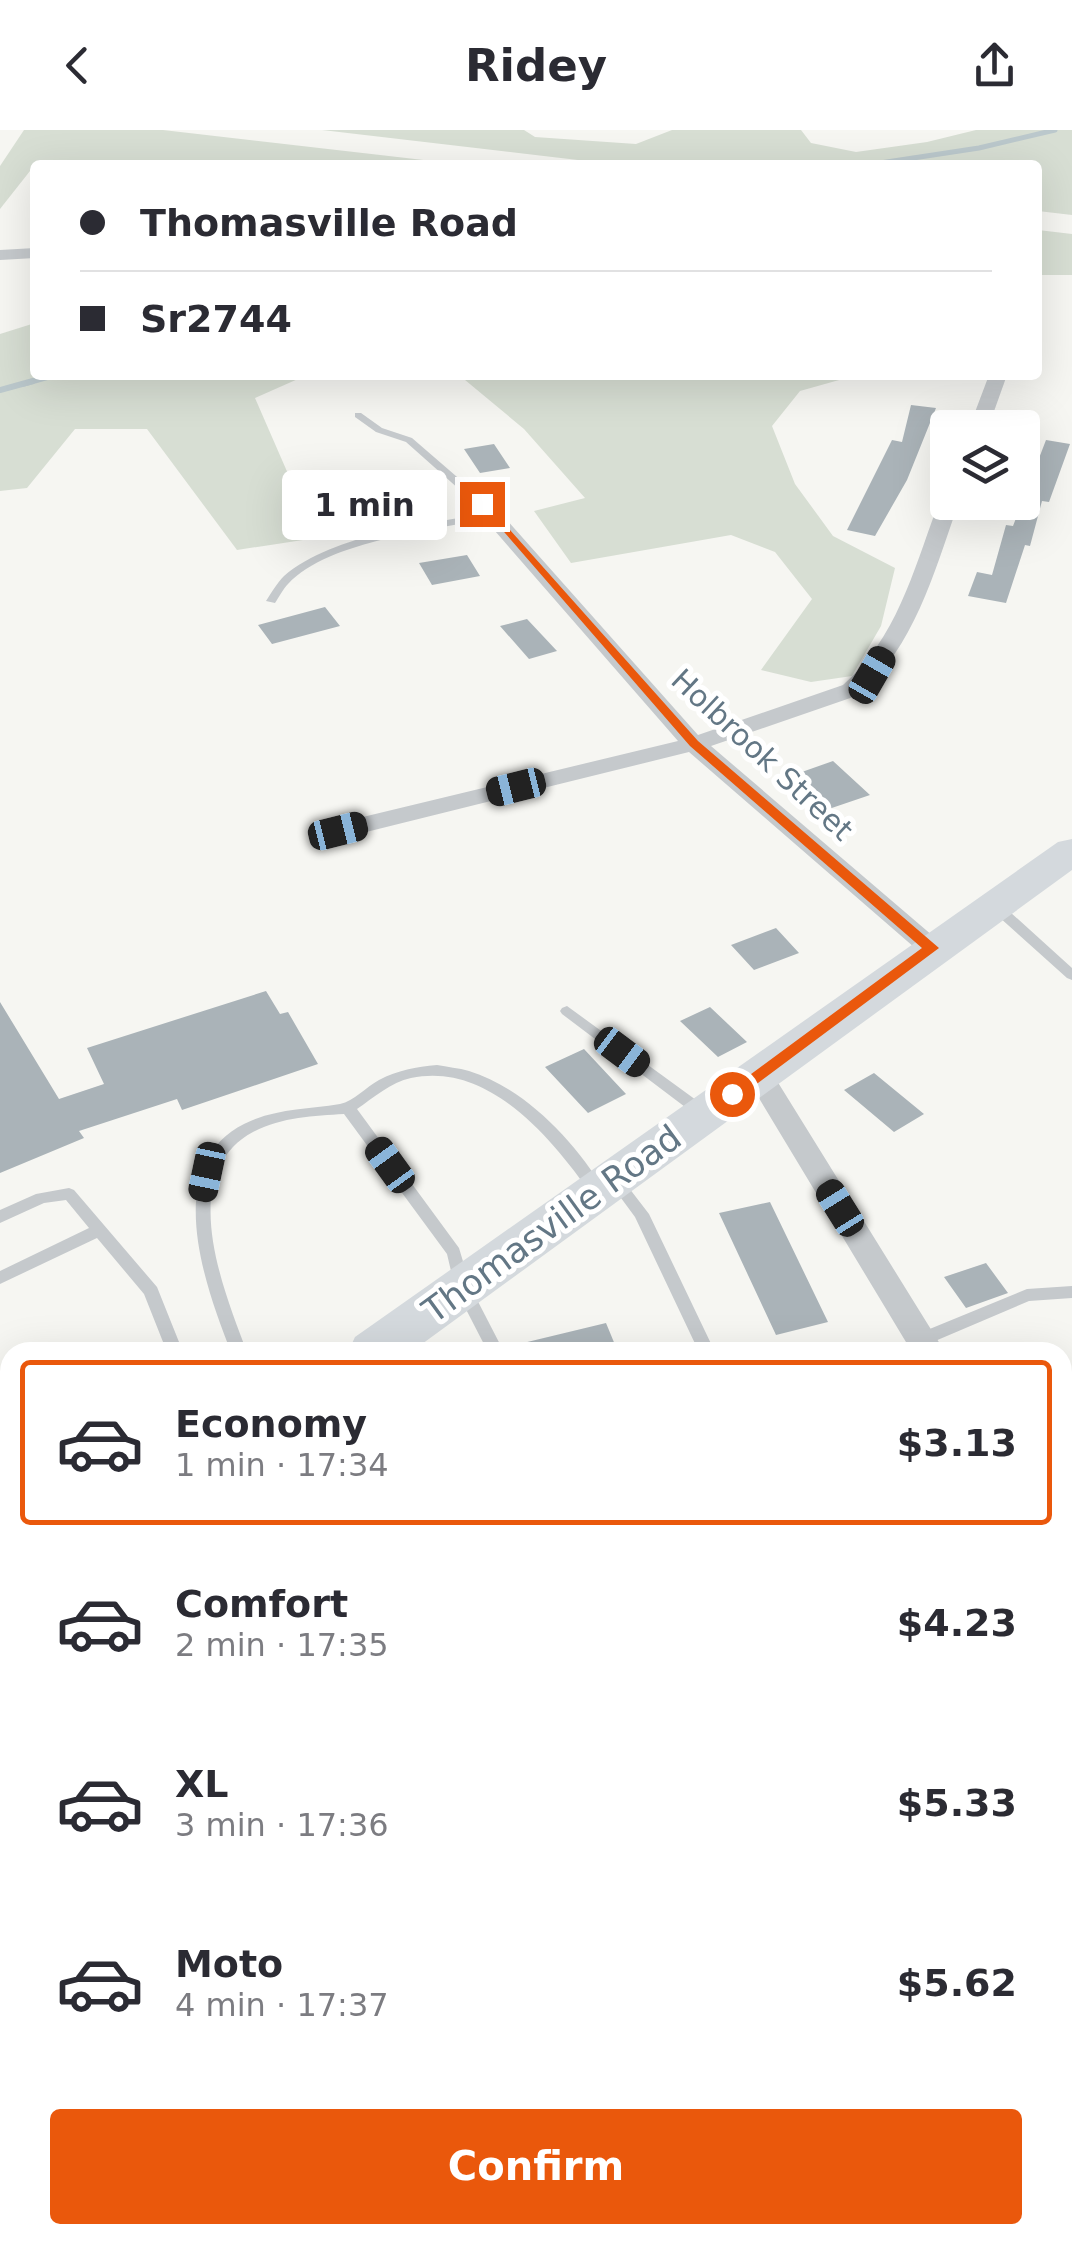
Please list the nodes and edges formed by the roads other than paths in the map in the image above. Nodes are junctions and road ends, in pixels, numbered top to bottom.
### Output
1 (30, 253) edge
2 (0, 255) edge
3 (996, 380) edge
4 (985, 410) edge
5 (358, 415) dead end
6 (486, 510) junction
7 (942, 520) edge
8 (271, 602) dead end
9 (694, 744) junction
10 (338, 831) dead end
11 (1072, 851) edge
12 (994, 905) junction
13 (932, 948) junction
14 (1072, 975) edge
15 (567, 1011) dead end
16 (760, 1075) junction
17 (348, 1108) junction
18 (705, 1114) junction
19 (606, 1186) junction
20 (0, 1218) edge
21 (100, 1230) junction
22 (0, 1278) edge
23 (464, 1288) junction
24 (1072, 1292) edge
25 (170, 1342) edge
26 (235, 1342) edge
27 (387, 1342) edge
28 (491, 1342) edge
29 (703, 1342) edge
30 (923, 1342) edge
31 (933, 1342) edge

1 - 2 street
3 - 4 street
5 - 6 lane
6 - 8 lane
6 - 9 street, Holbrook Street
7 - 9 street
9 - 10 street
9 - 13 street, Holbrook Street
11 - 12 main road, Thomasville Road
12 - 13 main road, Thomasville Road
12 - 14 lane
13 - 16 main road, Thomasville Road
15 - 18 lane
16 - 18 main road, Thomasville Road
16 - 30 street
17 - 19 lane
17 - 23 lane
17 - 26 lane
18 - 19 main road, Thomasville Road
19 - 23 main road, Thomasville Road
19 - 29 lane
20 - 21 lane
21 - 22 lane
21 - 25 lane
23 - 27 main road, Thomasville Road
23 - 28 lane
24 - 31 lane

